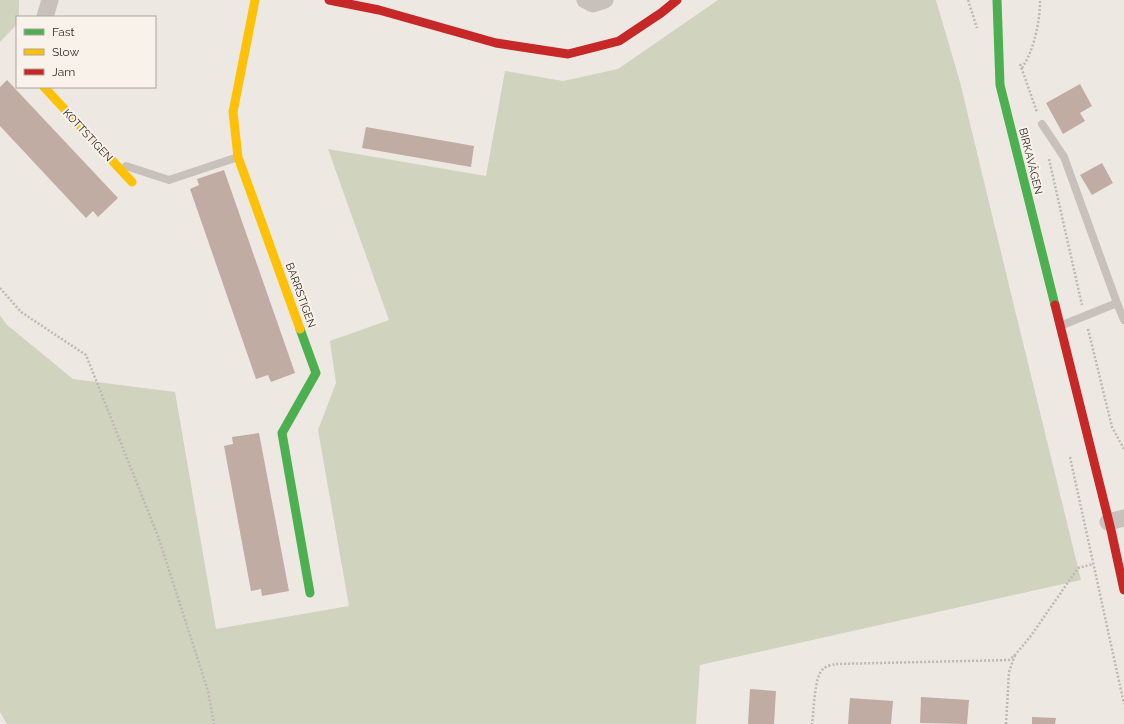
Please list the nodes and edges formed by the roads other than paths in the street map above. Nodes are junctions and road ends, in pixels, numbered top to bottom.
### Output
1 (50, 0) edge
2 (255, 0) edge
3 (329, 0) edge
4 (585, 0) edge
5 (605, 0) edge
6 (676, 0) edge
7 (996, 0) edge
8 (45, 16) edge
9 (45, 88) edge
10 (1042, 124) road end
11 (238, 157) junction
12 (113, 162) junction
13 (132, 182) dead end
14 (1117, 303) junction
15 (1124, 320) edge
16 (1060, 326) junction
17 (1116, 520) edge
18 (1124, 590) edge
19 (310, 593) dead end

1 - 8 street
2 - 11 street, BARRSTIGEN
3 - 6 street
4 - 5 street
7 - 16 street, BIRKAVÄGEN
9 - 12 street, KOTTSTIGEN
10 - 14 lane, BIRKAVÄGEN
11 - 12 lane
11 - 19 street, BARRSTIGEN
12 - 13 street, KOTTSTIGEN
14 - 15 lane, BIRKAVÄGEN
14 - 16 lane
16 - 17 street, BIRKAVÄGEN
17 - 18 street, BIRKAVÄGEN

